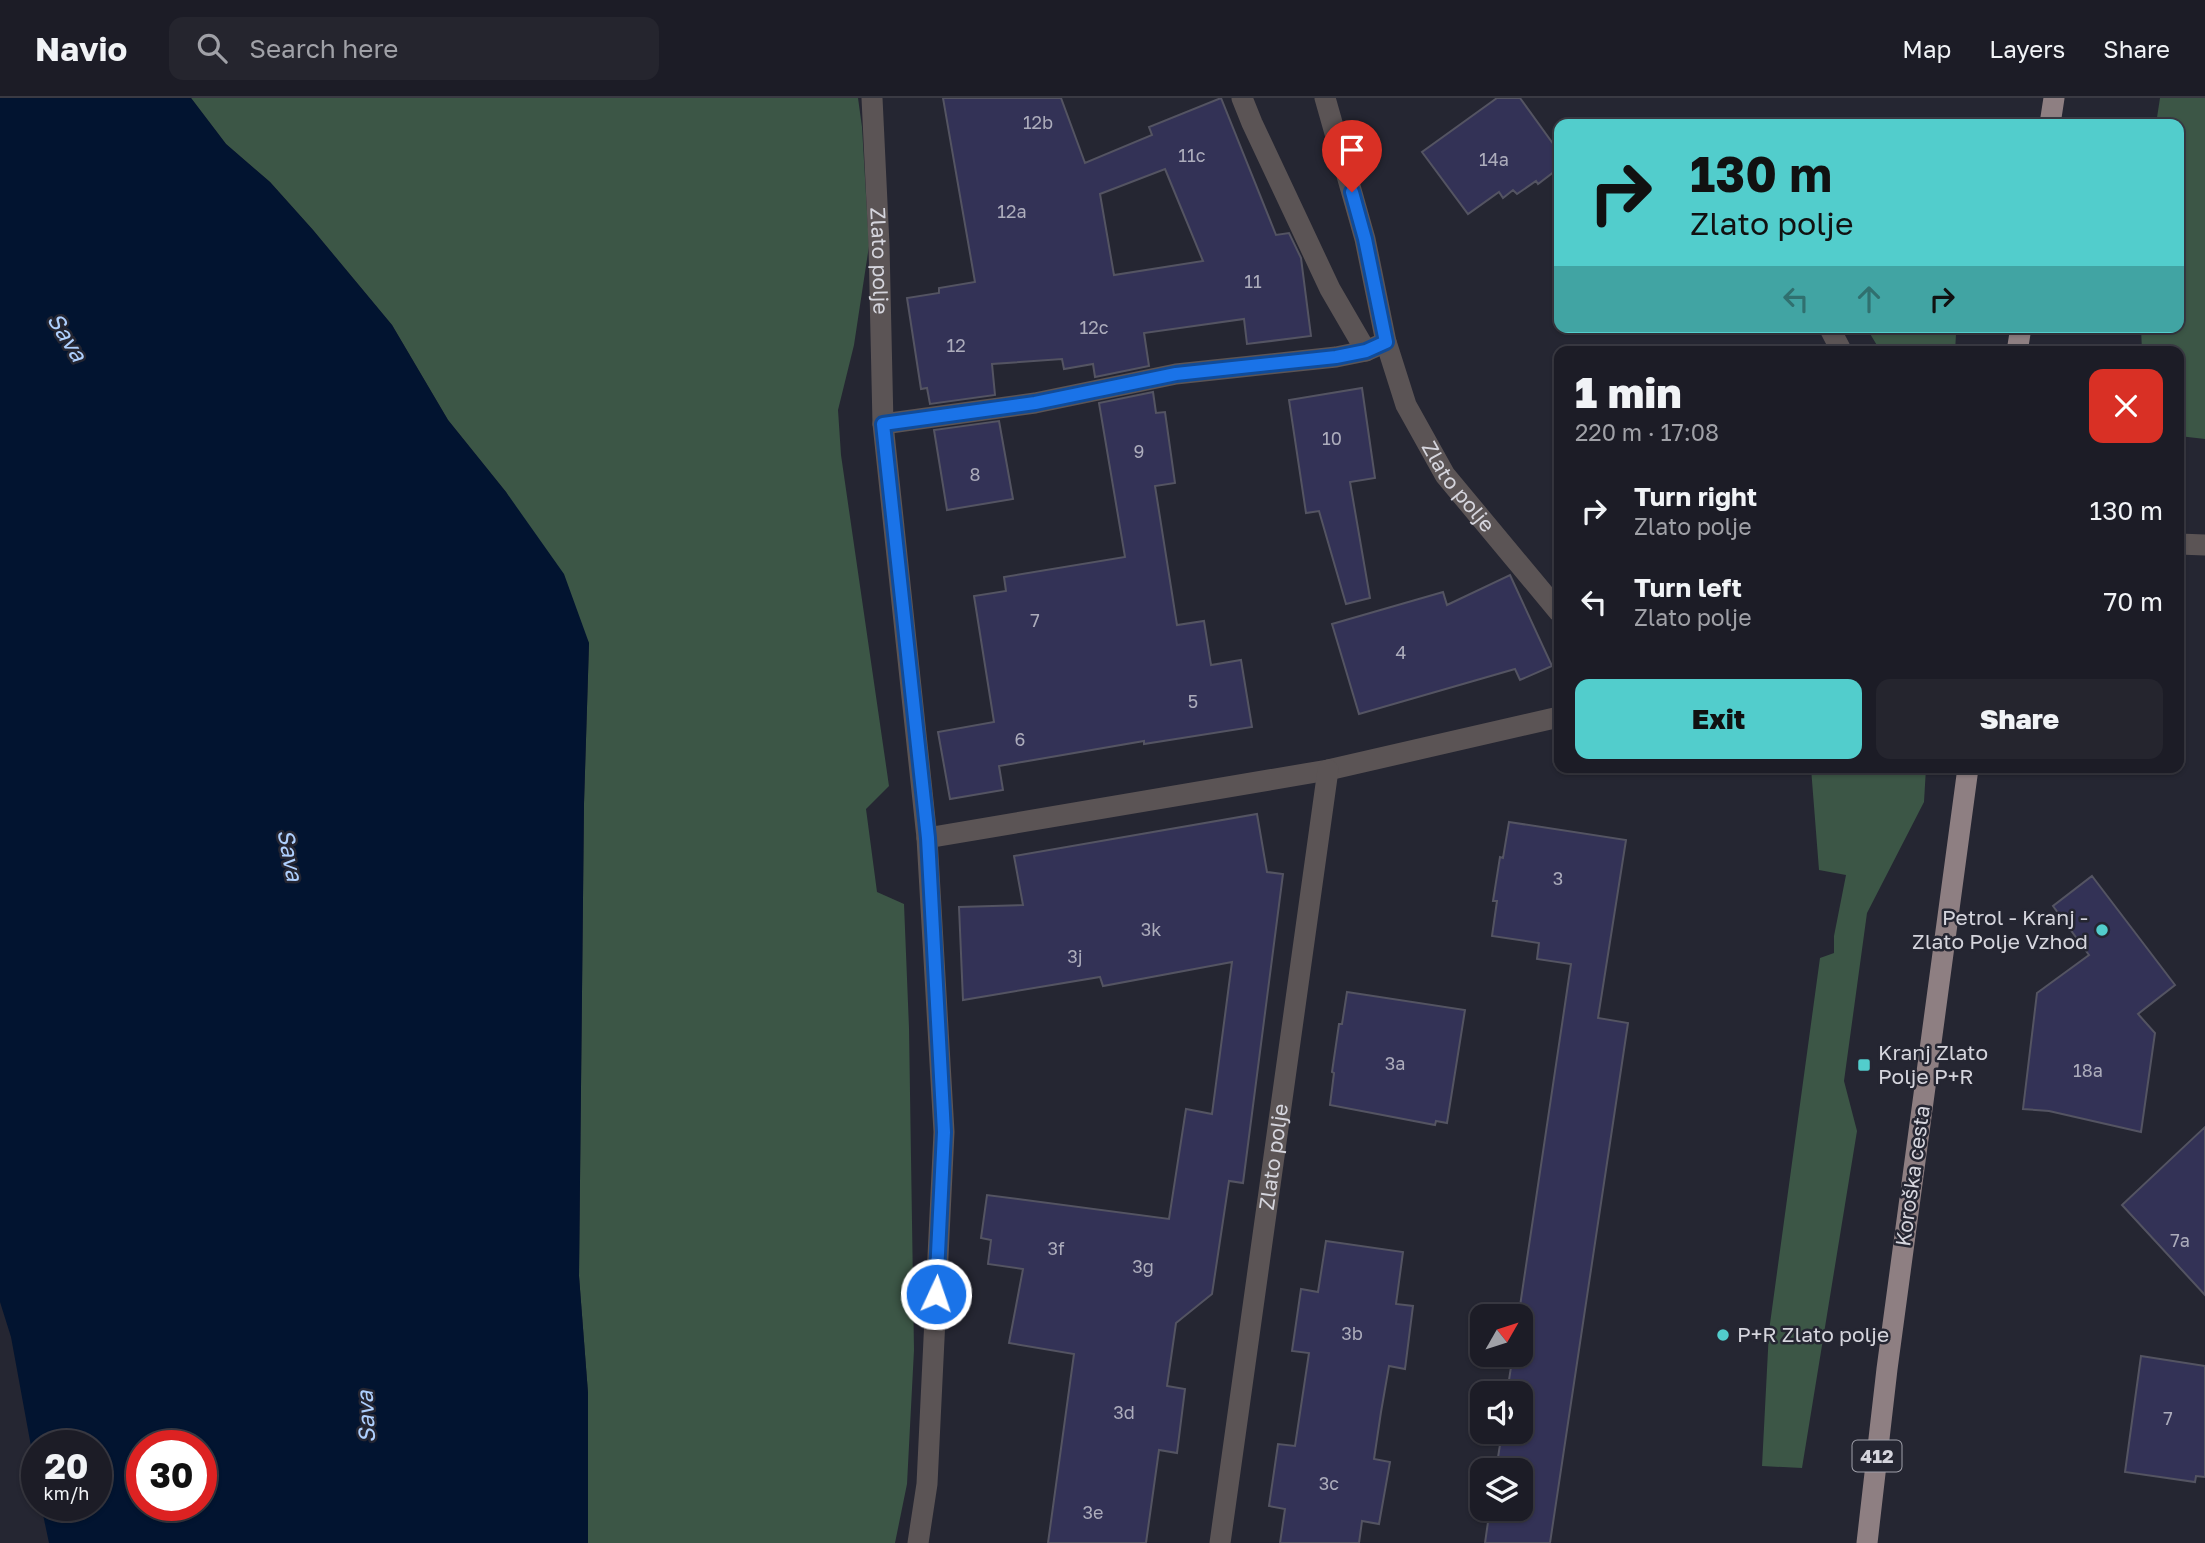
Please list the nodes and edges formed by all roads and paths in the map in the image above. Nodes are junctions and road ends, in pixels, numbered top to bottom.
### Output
1 (872, 98) edge
2 (1242, 98) edge
3 (1325, 98) edge
4 (2054, 98) edge
5 (2051, 119) edge
6 (1376, 347) junction
7 (883, 424) junction
8 (2184, 544) edge
9 (2205, 545) edge
10 (1554, 606) edge
11 (1554, 718) edge
12 (1328, 770) junction
13 (1967, 773) edge
14 (928, 838) junction
15 (918, 1543) edge
16 (1220, 1543) edge
17 (1867, 1543) edge

1 - 7 street, Zlato polje
2 - 6 street, Zlato polje
3 - 6 street, Zlato polje
4 - 5 main road
6 - 7 street
6 - 10 street, Zlato polje
7 - 14 street, Zlato polje
8 - 9 street
11 - 12 street
12 - 14 street
12 - 16 street, Zlato polje
13 - 17 main road, Koroška cesta / 412
14 - 15 street, Zlato polje

